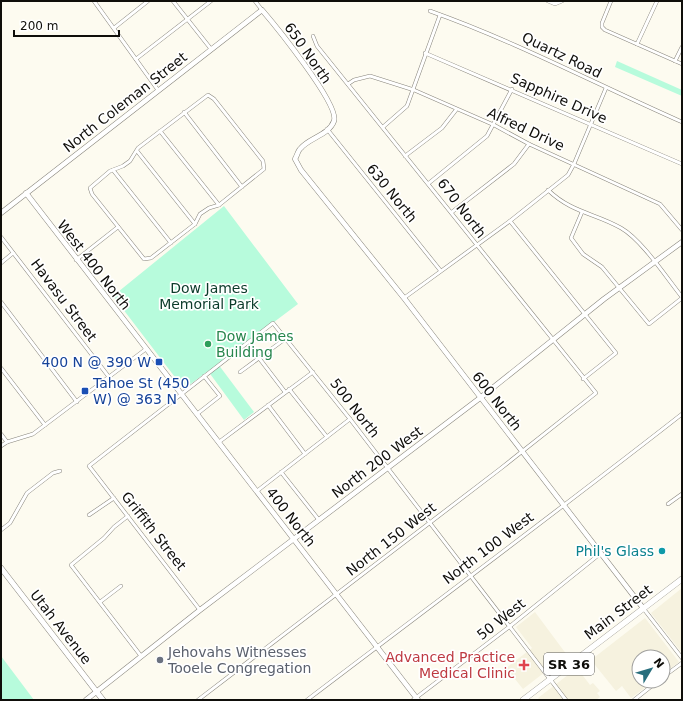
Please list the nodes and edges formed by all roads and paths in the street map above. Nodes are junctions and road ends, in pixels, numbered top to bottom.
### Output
1 (94, 1) edge
2 (148, 1) edge
3 (173, 1) edge
4 (211, 1) edge
5 (255, 1) edge
6 (548, 1) edge
7 (562, 1) edge
8 (611, 1) edge
9 (658, 1) edge
10 (262, 10) junction
11 (430, 11) dead end
12 (440, 15) junction
13 (188, 19) junction
14 (114, 28) junction
15 (313, 36) dead end
16 (637, 44) junction
17 (682, 47) edge
18 (211, 49) junction
19 (425, 53) junction
20 (136, 59) junction
21 (675, 61) junction
22 (682, 64) edge
23 (348, 84) junction
24 (606, 88) junction
25 (512, 89) junction
26 (158, 90) junction
27 (414, 90) junction
28 (456, 110) junction
29 (184, 112) junction
30 (682, 122) edge
31 (494, 124) junction
32 (591, 124) junction
33 (383, 127) junction
34 (327, 129) junction
35 (160, 131) junction
36 (529, 144) junction
37 (137, 151) junction
38 (405, 156) junction
39 (574, 164) junction
40 (682, 164) edge
41 (113, 170) junction
42 (429, 183) junction
43 (242, 186) junction
44 (548, 190) junction
45 (26, 193) junction
46 (219, 205) junction
47 (452, 212) junction
48 (582, 212) junction
49 (1, 213) edge
50 (510, 221) junction
51 (195, 224) junction
52 (118, 227) junction
53 (682, 230) edge
54 (1, 237) edge
55 (682, 242) edge
56 (171, 243) junction
57 (476, 245) junction
58 (14, 253) junction
59 (76, 260) junction
60 (654, 262) junction
61 (1, 263) edge
62 (440, 270) junction
63 (620, 288) junction
64 (682, 297) edge
65 (404, 298) junction
66 (1, 302) edge
67 (586, 315) junction
68 (285, 339) junction
69 (552, 342) junction
70 (146, 349) junction
71 (259, 358) junction
72 (1, 368) edge
73 (240, 372) dead end
74 (313, 372) junction
75 (204, 376) junction
76 (109, 377) junction
77 (583, 379) junction
78 (289, 389) junction
79 (285, 392) junction
80 (596, 393) joint
81 (180, 394) junction
82 (480, 398) junction
83 (76, 402) junction
84 (268, 405) junction
85 (197, 414) junction
86 (682, 414) edge
87 (350, 419) junction
88 (45, 426) junction
89 (1, 434) edge
90 (327, 438) junction
91 (7, 442) junction
92 (219, 442) junction
93 (1, 446) edge
94 (522, 451) junction
95 (305, 454) junction
96 (387, 469) junction
97 (60, 471) dead end
98 (281, 472) junction
99 (257, 491) junction
100 (682, 494) edge
101 (114, 498) junction
102 (668, 504) dead end
103 (565, 506) junction
104 (88, 515) dead end
105 (128, 516) junction
106 (319, 520) junction
107 (430, 523) junction
108 (1, 530) edge
109 (294, 539) junction
110 (601, 554) junction
111 (1, 568) edge
112 (470, 576) junction
113 (682, 579) edge
114 (121, 586) dead end
115 (336, 595) junction
116 (100, 602) junction
117 (643, 608) junction
118 (200, 610) junction
119 (509, 627) junction
120 (377, 647) junction
121 (141, 656) junction
122 (682, 658) edge
123 (682, 663) edge
124 (671, 671) edge
125 (550, 679) junction
126 (648, 689) edge
127 (97, 692) junction
128 (416, 699) edge
129 (86, 700) edge
130 (103, 700) edge
131 (198, 700) edge
132 (307, 700) edge
133 (522, 700) edge
134 (566, 700) edge
135 (634, 700) edge

1 - 14 street
2 - 14 street
3 - 13 street
4 - 13 street
5 - 10 street, 650 North
6 - 7 street
8 - 16 street
9 - 16 street
10 - 18 street, North Coleman Street
10 - 34 street, 650 North
11 - 12 street, Quartz Road
12 - 19 street
12 - 24 street, Quartz Road
13 - 18 street
13 - 20 street
14 - 20 street
15 - 23 street, 670 North
16 - 21 street
17 - 21 street
18 - 26 street, North Coleman Street
19 - 25 street, Sapphire Drive
19 - 27 street
20 - 26 street
21 - 22 street
23 - 27 street, Alfred Drive
23 - 33 street, 670 North
24 - 30 street, Quartz Road
24 - 32 street
25 - 31 street
25 - 32 street, Sapphire Drive
26 - 45 street, North Coleman Street
27 - 28 street, Alfred Drive
27 - 33 street
28 - 31 street, Alfred Drive
28 - 38 street
29 - 35 street
29 - 43 street
29 - 43 street
31 - 36 street, Alfred Drive
31 - 42 street
32 - 39 street
32 - 40 street, Sapphire Drive
33 - 38 street, 670 North
34 - 62 street, 630 North
34 - 65 street, 600 North
35 - 37 street
35 - 46 street
36 - 39 street, Alfred Drive
36 - 47 street
37 - 41 street
37 - 51 street
38 - 42 street, 670 North
39 - 44 street
39 - 53 street, Alfred Drive
41 - 52 street
41 - 56 street
42 - 47 street, 670 North
43 - 46 street
44 - 48 street
44 - 50 street
45 - 49 street, North Coleman Street
45 - 59 street, West 400 North
46 - 51 street
47 - 57 street, 670 North
48 - 60 street
48 - 63 street
50 - 57 street
50 - 67 street
51 - 56 street
52 - 56 street
52 - 59 street
54 - 58 street, Havasu Street
55 - 60 street, North 200 West
57 - 62 street
57 - 69 street, 670 North
58 - 61 street
58 - 76 street, Havasu Street
59 - 70 street, West 400 North
60 - 63 street, North 200 West
60 - 64 street
62 - 65 street
63 - 64 street
63 - 67 street, North 200 West
65 - 82 street, 600 North
66 - 83 street
67 - 69 street, North 200 West
67 - 77 street
68 - 71 street
68 - 74 street, 500 North
68 - 75 street, 500 North
69 - 77 street, 670 North
69 - 82 street, North 200 West
70 - 76 street
70 - 81 street, 400 North
71 - 73 street
71 - 79 street
72 - 88 street
74 - 78 street
74 - 87 street, 500 North
75 - 81 street
75 - 85 street
76 - 83 street
77 - 80 street, 670 North
78 - 79 street
78 - 90 street
79 - 84 street
80 - 94 street, North 150 West
81 - 85 street, 400 North
81 - 101 street, Griffith Street
82 - 94 street, 600 North
82 - 96 street, North 200 West
83 - 88 street
84 - 92 street
84 - 95 street
85 - 92 street, 400 North
86 - 103 street, North 100 West
87 - 90 street
87 - 96 street, 500 North
88 - 91 street
89 - 91 street
90 - 95 street
91 - 93 street
92 - 99 street, 400 North
94 - 103 street, 600 North
94 - 107 street, North 150 West
95 - 98 street
96 - 106 street, North 200 West
96 - 107 street, 500 North
97 - 108 street
98 - 99 street
98 - 106 street
99 - 109 street, 400 North
100 - 102 street
101 - 104 street
101 - 105 street, Griffith Street
103 - 110 street, 600 North
103 - 112 street, North 100 West
105 - 116 street
105 - 118 street, Griffith Street
106 - 109 street, North 200 West
107 - 112 street, 500 North
107 - 115 street, North 150 West
109 - 115 street, 400 North
109 - 118 street, North 200 West
110 - 117 street, 600 North
110 - 119 street, 50 West
111 - 127 main road, Utah Avenue
112 - 119 street, 500 North
112 - 120 street, North 100 West
113 - 117 highway, Main Street / SR 36
114 - 116 street
115 - 120 street, 400 North
115 - 131 street, North 150 West
116 - 121 street
117 - 122 street, 600 North
117 - 125 highway, Main Street / SR 36
118 - 121 street, North 200 West
119 - 125 street, 500 North
119 - 128 street, 50 West
120 - 128 street, 400 North
120 - 132 street, North 100 West
121 - 127 street, North 200 West
123 - 124 street
125 - 133 highway, Main Street / SR 36
125 - 134 street, 500 North
126 - 135 street
127 - 129 street, North 200 West
127 - 130 main road, Utah Avenue

